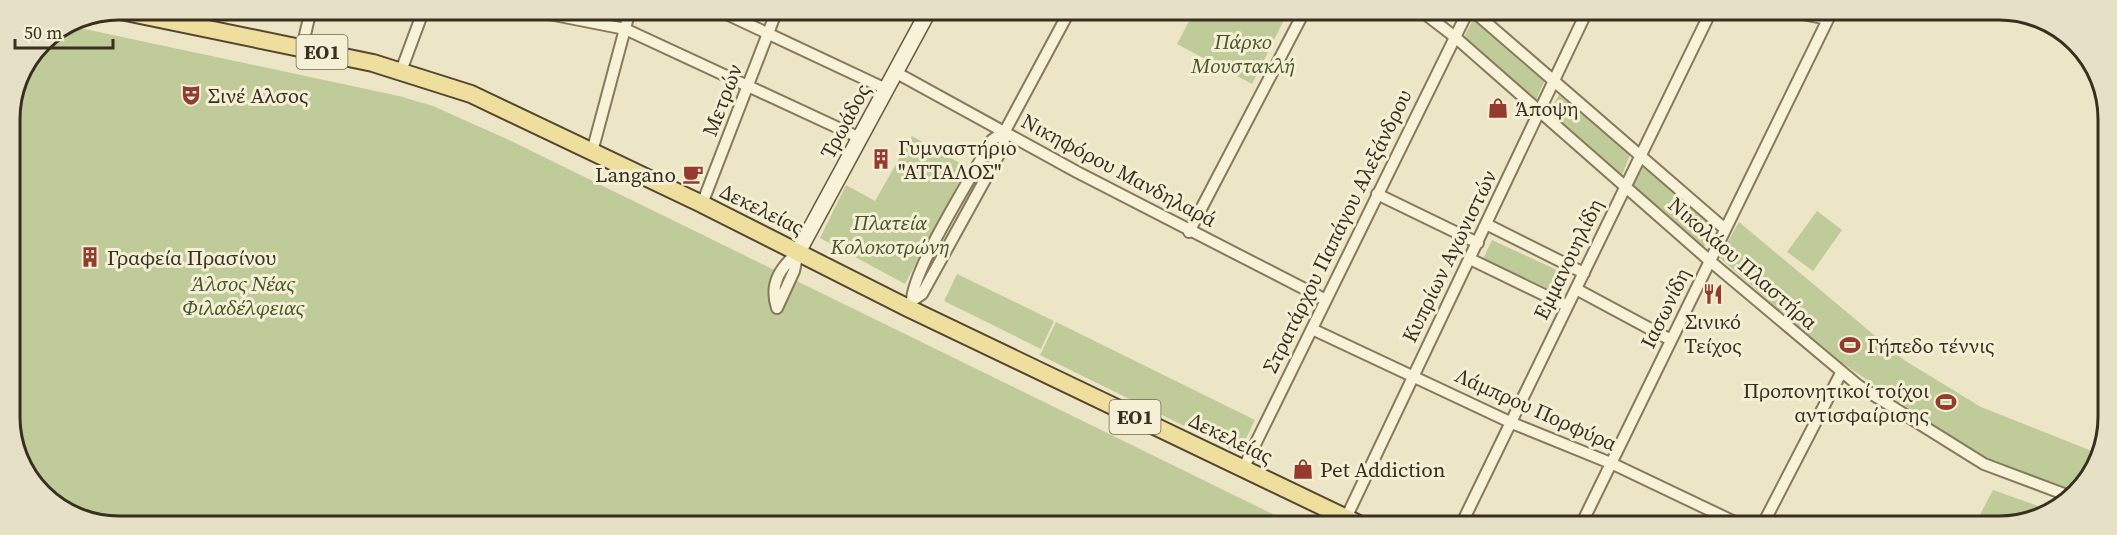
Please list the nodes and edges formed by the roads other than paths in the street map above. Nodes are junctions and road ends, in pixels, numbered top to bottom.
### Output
1 (166, 20) edge
2 (200, 20) edge
3 (308, 20) edge
4 (420, 20) edge
5 (587, 20) edge
6 (627, 20) edge
7 (740, 20) edge
8 (773, 20) edge
9 (924, 20) edge
10 (1066, 20) edge
11 (1300, 20) edge
12 (1433, 20) edge
13 (1463, 20) edge
14 (1484, 20) edge
15 (1583, 20) edge
16 (1707, 20) edge
17 (1828, 20) edge
18 (198, 27) junction
19 (625, 29) junction
20 (768, 33) junction
21 (1455, 37) junction
22 (302, 48) junction
23 (401, 71) junction
24 (895, 72) junction
25 (1553, 80) junction
26 (748, 86) junction
27 (886, 89) junction
28 (1539, 110) junction
29 (1005, 131) junction
30 (860, 138) junction
31 (592, 152) junction
32 (1641, 155) junction
33 (1625, 187) junction
34 (1377, 194) junction
35 (702, 204) junction
36 (1486, 225) junction
37 (1725, 229) junction
38 (1190, 231) junction
39 (1478, 243) junction
40 (798, 252) junction
41 (1470, 259) junction
42 (1710, 261) junction
43 (1584, 273) junction
44 (1576, 289) junction
45 (1326, 300) junction
46 (910, 304) junction
47 (1567, 306) junction
48 (1312, 329) junction
49 (1671, 340) junction
50 (1841, 373) junction
51 (1413, 375) junction
52 (1512, 423) junction
53 (1613, 465) junction
54 (1243, 469) junction
55 (2061, 493) edge
56 (1342, 515) edge
57 (1356, 515) edge
58 (1466, 515) edge
59 (1586, 515) edge
60 (1722, 515) edge
61 (1768, 515) edge

1 - 18 main road, Δεκελείας / ΕΟ1
2 - 18 street
3 - 22 street
4 - 23 street
5 - 19 street
6 - 19 street
7 - 20 street
8 - 20 street, Μετρών
9 - 24 street, Τρωάδος
10 - 29 street
11 - 38 street
12 - 21 street, Νικολάου Πλαστήρα
13 - 21 street, Στρατάρχου Παπάγου Αλεξάνδρου
14 - 25 street, Νικολάου Πλαστήρα
15 - 25 street, Κυπρίων Αγωνιστών
16 - 32 street, Εμμανουηλίδη
17 - 37 street, Ιασωνίδη
18 - 22 main road, Δεκελείας / ΕΟ1
19 - 26 street
19 - 31 street
20 - 26 street, Μετρών
20 - 27 street
21 - 28 street, Νικολάου Πλαστήρα
21 - 34 street, Στρατάρχου Παπάγου Αλεξάνδρου
22 - 23 main road, Δεκελείας / ΕΟ1
23 - 31 main road, Δεκελείας / ΕΟ1
24 - 27 street, Τρωάδος
24 - 29 street, Νικηφόρου Μανδηλαρά
25 - 28 street, Κυπρίων Αγωνιστών
25 - 32 street, Νικολάου Πλαστήρα
26 - 30 street
26 - 35 street, Μετρών
27 - 30 street, Τρωάδος
28 - 33 street, Νικολάου Πλαστήρα
28 - 36 street, Κυπρίων Αγωνιστών
29 - 38 street, Νικηφόρου Μανδηλαρά
29 - 46 street
30 - 40 street, Τρωάδος
31 - 35 main road, Δεκελείας / ΕΟ1
32 - 33 street, Εμμανουηλίδη
32 - 37 street, Νικολάου Πλαστήρα
33 - 42 street, Νικολάου Πλαστήρα
33 - 43 street, Εμμανουηλίδη
34 - 39 street
34 - 45 street, Στρατάρχου Παπάγου Αλεξάνδρου
35 - 40 main road, Δεκελείας / ΕΟ1
36 - 39 street, Κυπρίων Αγωνιστών
36 - 43 street
37 - 42 street, Ιασωνίδη
38 - 45 street, Νικηφόρου Μανδηλαρά
39 - 41 street, Κυπρίων Αγωνιστών
40 - 46 main road, Δεκελείας / ΕΟ1
41 - 47 street
41 - 51 street, Κυπρίων Αγωνιστών
42 - 49 street, Ιασωνίδη
42 - 50 street, Νικολάου Πλαστήρα
43 - 44 street, Εμμανουηλίδη
44 - 47 street, Εμμανουηλίδη
44 - 49 street
45 - 48 street, Στρατάρχου Παπάγου Αλεξάνδρου
46 - 54 main road, Δεκελείας / ΕΟ1
47 - 52 street, Εμμανουηλίδη
48 - 51 street, Λάμπρου Πορφύρα
48 - 54 street, Στρατάρχου Παπάγου Αλεξάνδρου
49 - 53 street, Ιασωνίδη
50 - 55 street, Νικολάου Πλαστήρα
50 - 61 street
51 - 52 street, Λάμπρου Πορφύρα
51 - 57 street, Κυπρίων Αγωνιστών
52 - 53 street, Λάμπρου Πορφύρα
52 - 58 street, Εμμανουηλίδη
53 - 59 street, Ιασωνίδη
53 - 60 street, Λάμπρου Πορφύρα
54 - 56 main road, Δεκελείας / ΕΟ1

